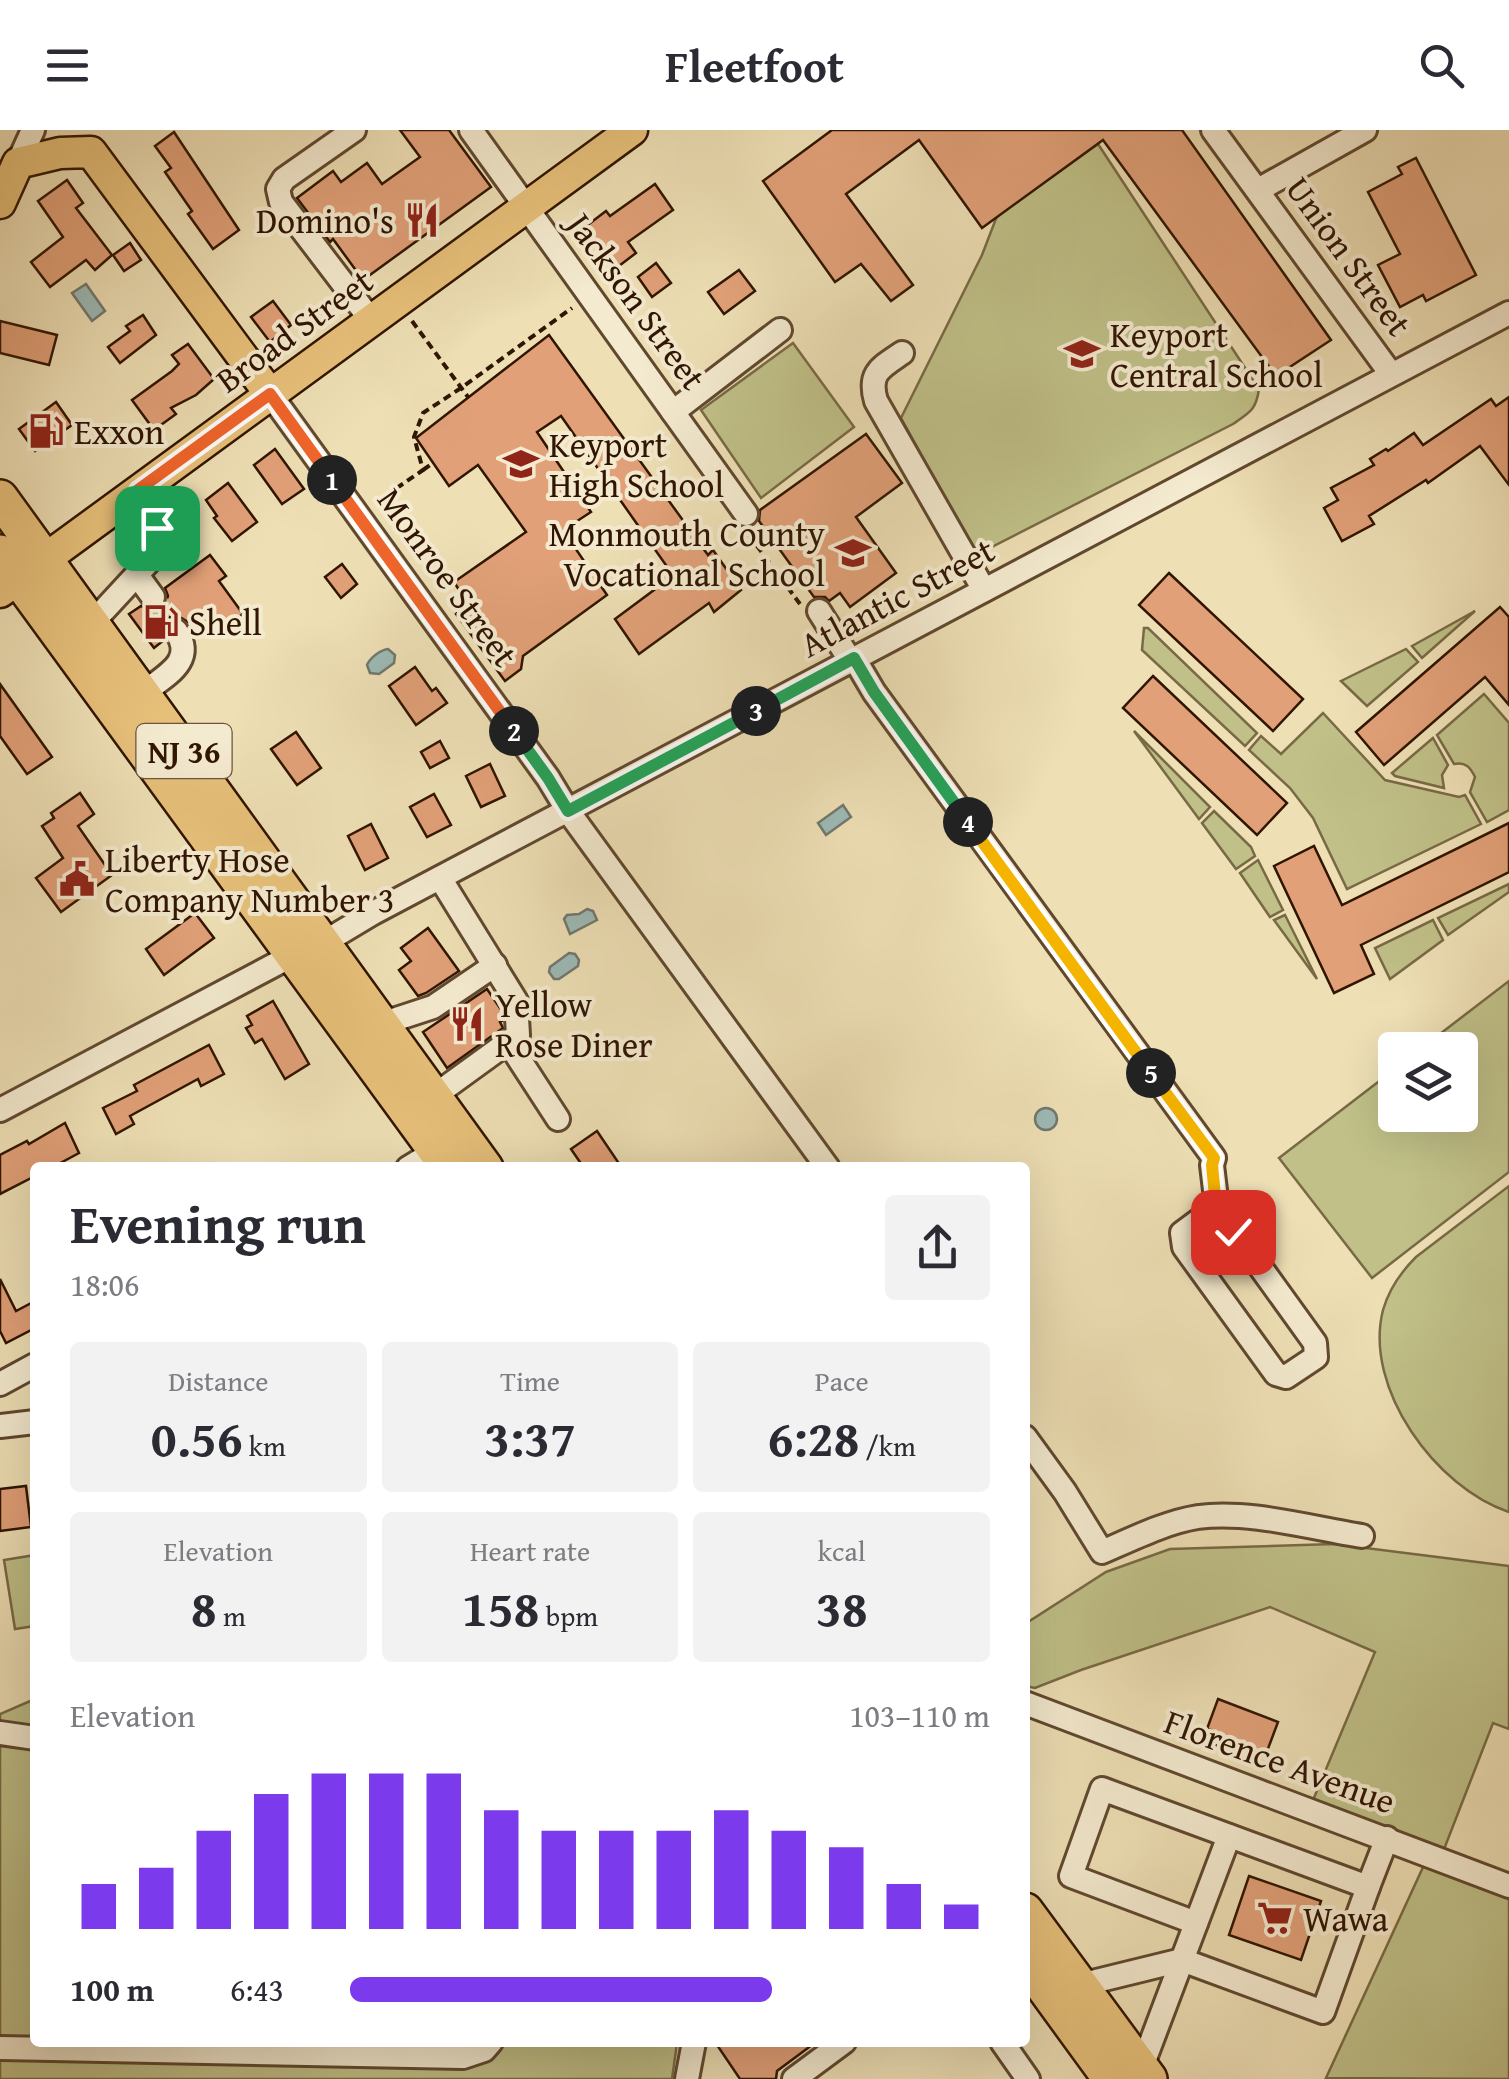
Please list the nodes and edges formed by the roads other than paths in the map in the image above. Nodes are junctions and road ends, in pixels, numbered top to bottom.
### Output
1 (33, 130) edge
2 (354, 130) edge
3 (471, 130) edge
4 (632, 130) edge
5 (1214, 130) edge
6 (1365, 130) edge
7 (83, 141) edge
8 (18, 162) junction
9 (1258, 190) junction
10 (0, 203) edge
11 (526, 207) junction
12 (1509, 313) edge
13 (372, 320) junction
14 (780, 330) dead end
15 (902, 353) dead end
16 (1390, 374) junction
17 (270, 394) junction
18 (674, 412) junction
19 (138, 490) junction
20 (0, 498) edge
21 (743, 518) road end
22 (16, 570) edge
23 (137, 575) junction
24 (984, 590) junction
25 (152, 597) tunnel mouth
26 (814, 614) road end
27 (92, 624) junction
28 (176, 631) dead end
29 (852, 660) junction
30 (142, 694) junction
31 (568, 811) junction
32 (440, 878) junction
33 (308, 949) junction
34 (495, 965) junction
35 (382, 1024) junction
36 (508, 1042) junction
37 (434, 1096) junction
38 (0, 1110) edge
39 (558, 1119) dead end
40 (431, 1162) edge
41 (481, 1162) edge
42 (824, 1162) edge
43 (1216, 1207) junction
44 (30, 1368) edge
45 (0, 1384) edge
46 (30, 1423) edge
47 (0, 1426) edge
48 (1030, 1444) edge
49 (1362, 1536) dead end
50 (1030, 1705) edge
51 (0, 1733) edge
52 (30, 1737) edge
53 (1229, 1836) junction
54 (1386, 1838) junction
55 (1509, 1886) edge
56 (1368, 1887) junction
57 (1030, 1918) edge
58 (1196, 1923) junction
59 (1182, 1960) junction
60 (1030, 1966) edge
61 (1080, 1986) junction
62 (220, 2047) edge
63 (487, 2047) edge
64 (693, 2047) edge
65 (837, 2047) edge
66 (1006, 2047) edge
67 (0, 2048) edge
68 (1134, 2076) edge
69 (687, 2079) edge
70 (794, 2079) edge
71 (1028, 2079) edge

1 - 8 street
2 - 13 street
3 - 11 street, Jackson Street
4 - 11 main road, Broad Street
5 - 9 street, Union Street
6 - 9 street
7 - 8 main road
7 - 17 main road, Monroe Street
8 - 10 main road
9 - 16 street, Union Street
11 - 13 main road, Broad Street
11 - 18 street, Jackson Street
12 - 16 street, Atlantic Street
13 - 17 main road, Broad Street
14 - 18 street
15 - 24 street
16 - 24 street, Atlantic Street
17 - 19 main road, Broad Street
17 - 31 street, Monroe Street
18 - 21 street, Jackson Street
19 - 22 main road, Broad Street
19 - 23 street
20 - 22 highway, NJ 36
22 - 27 highway, NJ 36
22 - 33 highway, NJ 36
23 - 25 street
23 - 27 street
24 - 29 street, Atlantic Street
26 - 29 street
27 - 30 highway, NJ 36
28 - 30 street
29 - 31 street, Atlantic Street
29 - 43 street
30 - 33 highway, NJ 36
31 - 32 street, Atlantic Street
31 - 42 street, Monroe Street
32 - 33 street, Atlantic Street
32 - 34 street
33 - 35 highway, NJ 36
33 - 38 street, Atlantic Street
33 - 40 highway, NJ 36
34 - 35 street
34 - 36 street
35 - 37 highway, NJ 36
36 - 37 street
36 - 39 street
37 - 41 highway, NJ 36
43 - 43 street
44 - 45 street
46 - 47 street
48 - 49 street
50 - 54 street, Florence Avenue
51 - 52 street
53 - 56 street
53 - 58 street
53 - 58 street
54 - 55 street, Florence Avenue
54 - 56 street
56 - 59 street
57 - 61 highway
58 - 59 street
59 - 61 street
59 - 68 street
60 - 68 highway
61 - 68 highway
62 - 63 street
62 - 67 street
64 - 69 street
65 - 70 street
66 - 71 street

